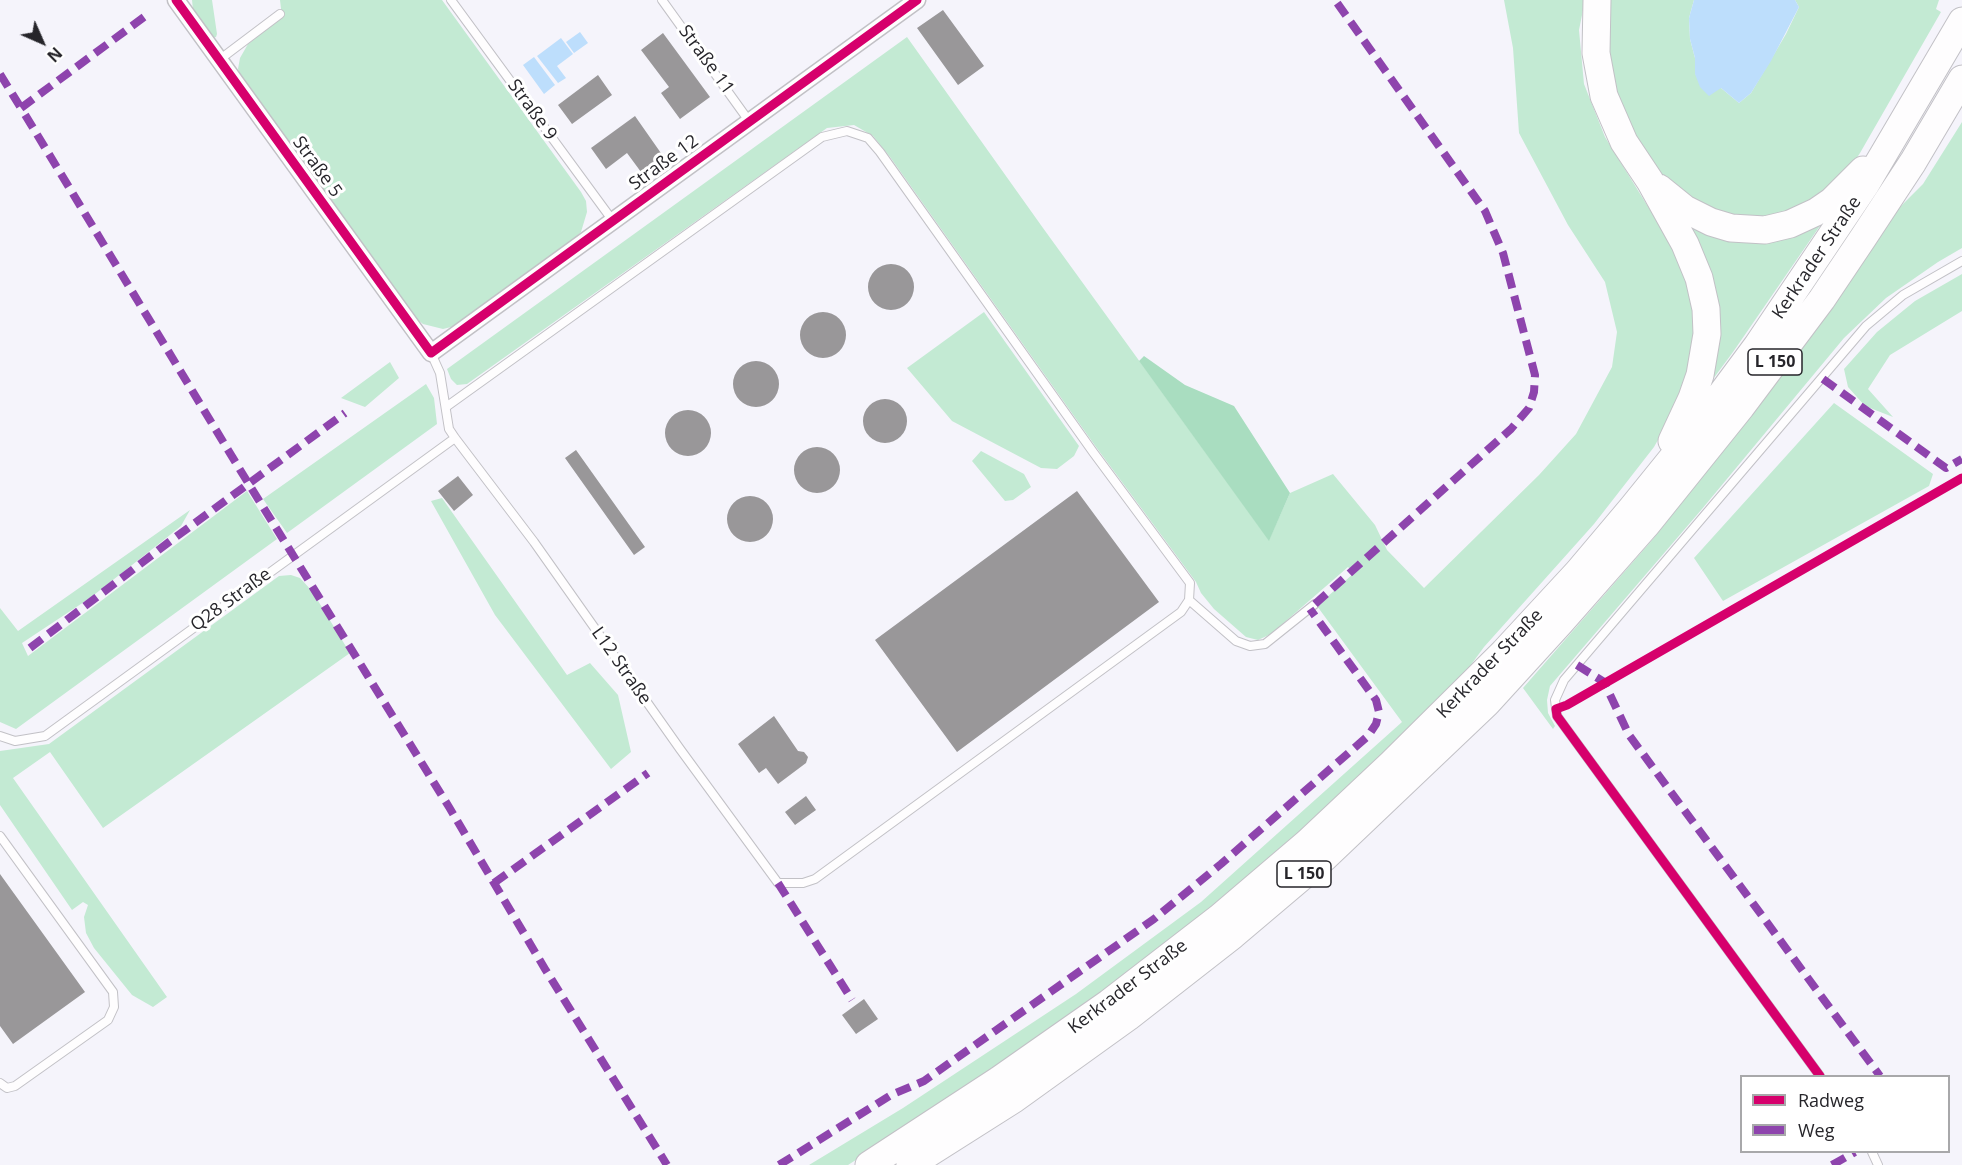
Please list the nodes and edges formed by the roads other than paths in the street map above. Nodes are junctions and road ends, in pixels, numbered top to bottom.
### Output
1 (176, 0) edge
2 (451, 0) edge
3 (662, 0) edge
4 (917, 0) edge
5 (1598, 0) edge
6 (280, 14) dead end
7 (1962, 21) edge
8 (219, 60) junction
9 (1962, 79) edge
10 (749, 121) junction
11 (1890, 145) junction
12 (1650, 181) junction
13 (613, 221) junction
14 (1962, 261) edge
15 (430, 353) junction
16 (446, 406) junction
17 (455, 438) junction
18 (1655, 481) junction
19 (1189, 600) junction
20 (1315, 604) dead end
21 (0, 736) edge
22 (0, 836) edge
23 (1819, 1075) edge
24 (0, 1083) edge
25 (869, 1165) edge
26 (910, 1165) edge

1 - 8 street, Straße 5
2 - 13 lane, Straße 9
3 - 10 lane, Straße 11
4 - 10 street, Straße 12
5 - 12 highway, L 150
6 - 8 lane
7 - 11 highway, Kerkrader Straße / L 150
8 - 15 street, Straße 5
9 - 26 highway, Kerkrader Straße / L 150
10 - 13 street, Straße 12
11 - 12 highway, L 150
11 - 18 highway, Kerkrader Straße / L 150
12 - 18 highway, L 150
13 - 15 street, Straße 12
14 - 23 lane
15 - 16 lane
16 - 17 lane
16 - 19 lane
17 - 19 lane, L12 Straße
17 - 21 lane, Q28 Straße
18 - 25 highway, Kerkrader Straße / L 150
19 - 20 lane
22 - 24 lane

